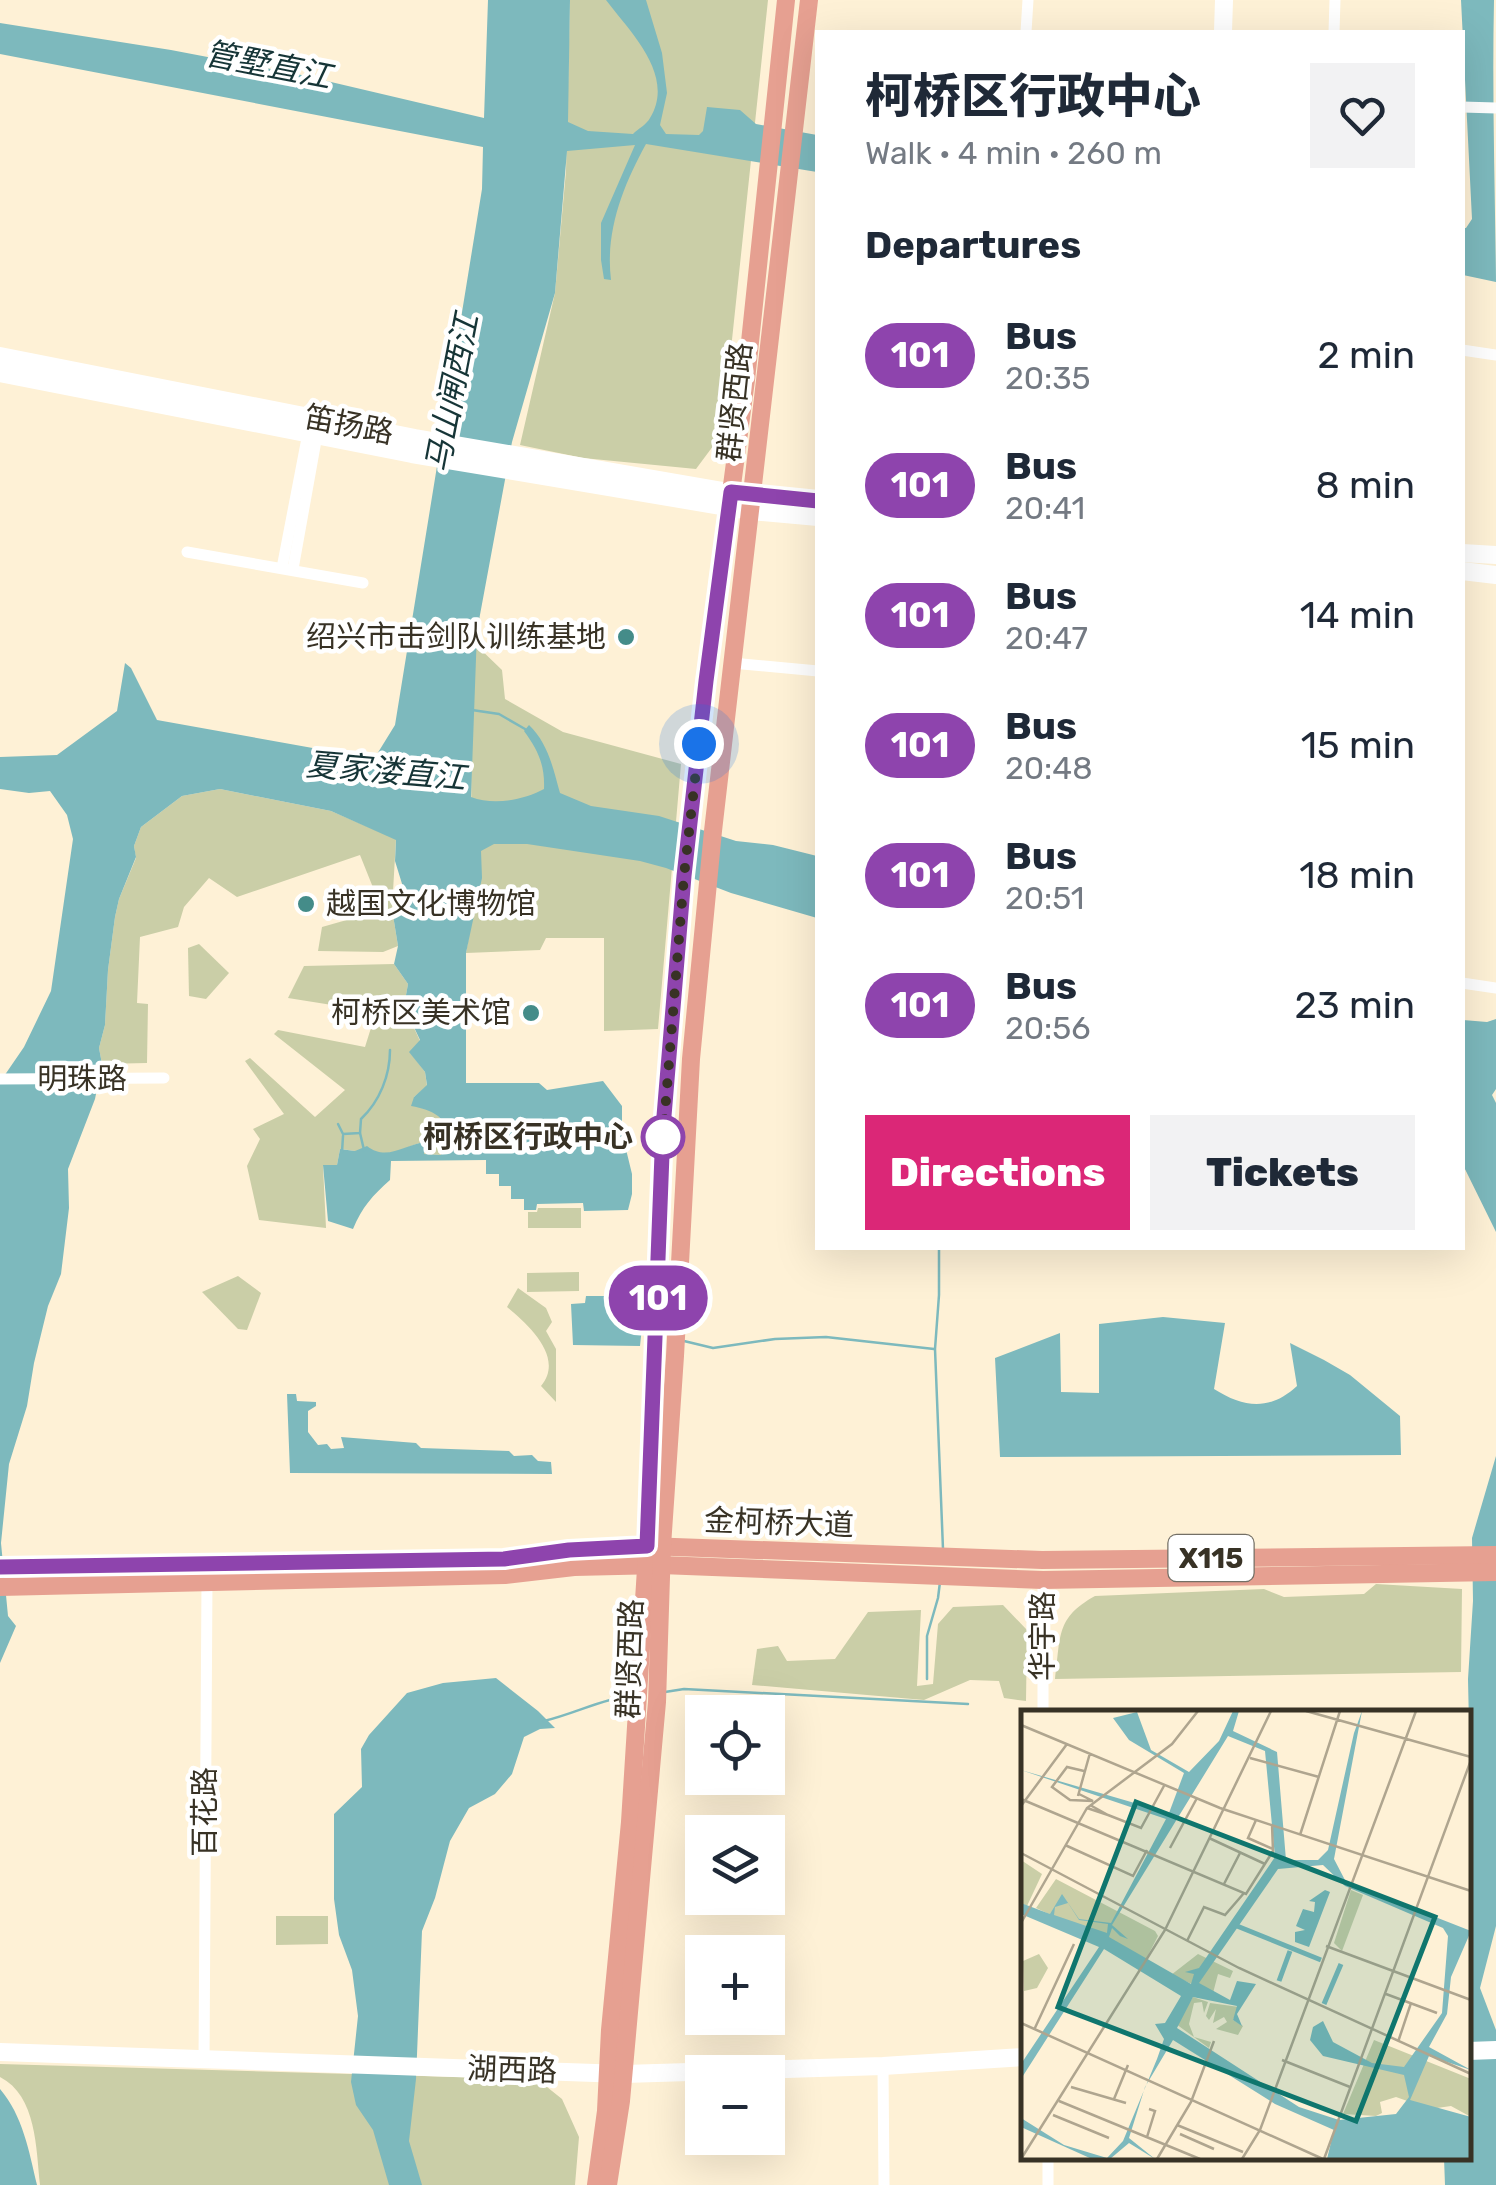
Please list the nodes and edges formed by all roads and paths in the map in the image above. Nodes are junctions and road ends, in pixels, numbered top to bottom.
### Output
1 (786, 0) edge
2 (809, 0) edge
3 (1028, 0) edge
4 (1224, 0) edge
5 (1335, 0) edge
6 (1026, 30) edge
7 (1223, 30) edge
8 (1334, 30) edge
9 (1465, 107) edge
10 (1496, 108) edge
11 (1465, 350) edge
12 (1496, 355) edge
13 (0, 356) edge
14 (0, 373) edge
15 (312, 434) junction
16 (414, 446) junction
17 (730, 500) junction
18 (815, 502) edge
19 (751, 504) junction
20 (815, 516) edge
21 (187, 552) dead end
22 (1465, 553) edge
23 (1496, 556) edge
24 (287, 568) junction
25 (1465, 571) edge
26 (1496, 575) edge
27 (364, 583) dead end
28 (732, 663) junction
29 (815, 671) edge
30 (1465, 983) edge
31 (1496, 988) edge
32 (164, 1078) dead end
33 (0, 1079) edge
34 (1496, 1555) edge
35 (654, 1556) junction
36 (1042, 1560) junction
37 (1466, 1564) junction
38 (0, 1567) edge
39 (1496, 1572) edge
40 (207, 1574) junction
41 (1042, 1580) junction
42 (0, 1587) edge
43 (648, 1679) junction
44 (1043, 1710) edge
45 (1496, 2050) edge
46 (1471, 2051) edge
47 (0, 2052) edge
48 (1021, 2058) edge
49 (204, 2059) junction
50 (883, 2066) junction
51 (616, 2074) junction
52 (596, 2185) edge
53 (608, 2185) edge
54 (884, 2185) edge

1 - 17 main road, 群贤西路
2 - 19 main road, 群贤西路
3 - 6 street
4 - 7 street
5 - 8 street
9 - 10 street
11 - 12 street
13 - 16 street, 笛扬路
14 - 15 street, 笛扬路
15 - 16 street, 笛扬路
15 - 24 street
16 - 17 street, 笛扬路
17 - 19 street, 笛扬路
17 - 35 main road, 群贤西路
18 - 19 street, 笛扬路
19 - 20 street, 笛扬路
19 - 28 main road, 群贤西路
21 - 24 street
22 - 23 street
24 - 27 street
25 - 26 street
28 - 29 street
28 - 35 main road, 群贤西路
30 - 31 street
32 - 33 street, 明珠路
34 - 37 main road, 金柯桥大道 / X115
35 - 36 main road, 金柯桥大道 / X115
35 - 40 main road, 金柯桥大道 / X115
35 - 41 main road, 金柯桥大道 / X115
35 - 43 main road, 群贤西路
36 - 37 main road, 金柯桥大道 / X115
36 - 41 street, 华宇路
37 - 39 main road, 金柯桥大道 / X115
37 - 41 main road, 金柯桥大道 / X115
38 - 40 main road, 金柯桥大道 / X115
40 - 42 main road, 金柯桥大道 / X115
40 - 49 street, 百花路
41 - 44 street, 华宇路
43 - 51 main road, 群贤西路
43 - 51 main road, 群贤西路
45 - 46 street
47 - 49 street, 湖西路
48 - 50 street, 湖西路
49 - 51 street, 湖西路
50 - 51 street, 湖西路
50 - 54 street
51 - 52 main road, 群贤西路
51 - 53 main road, 群贤西路

